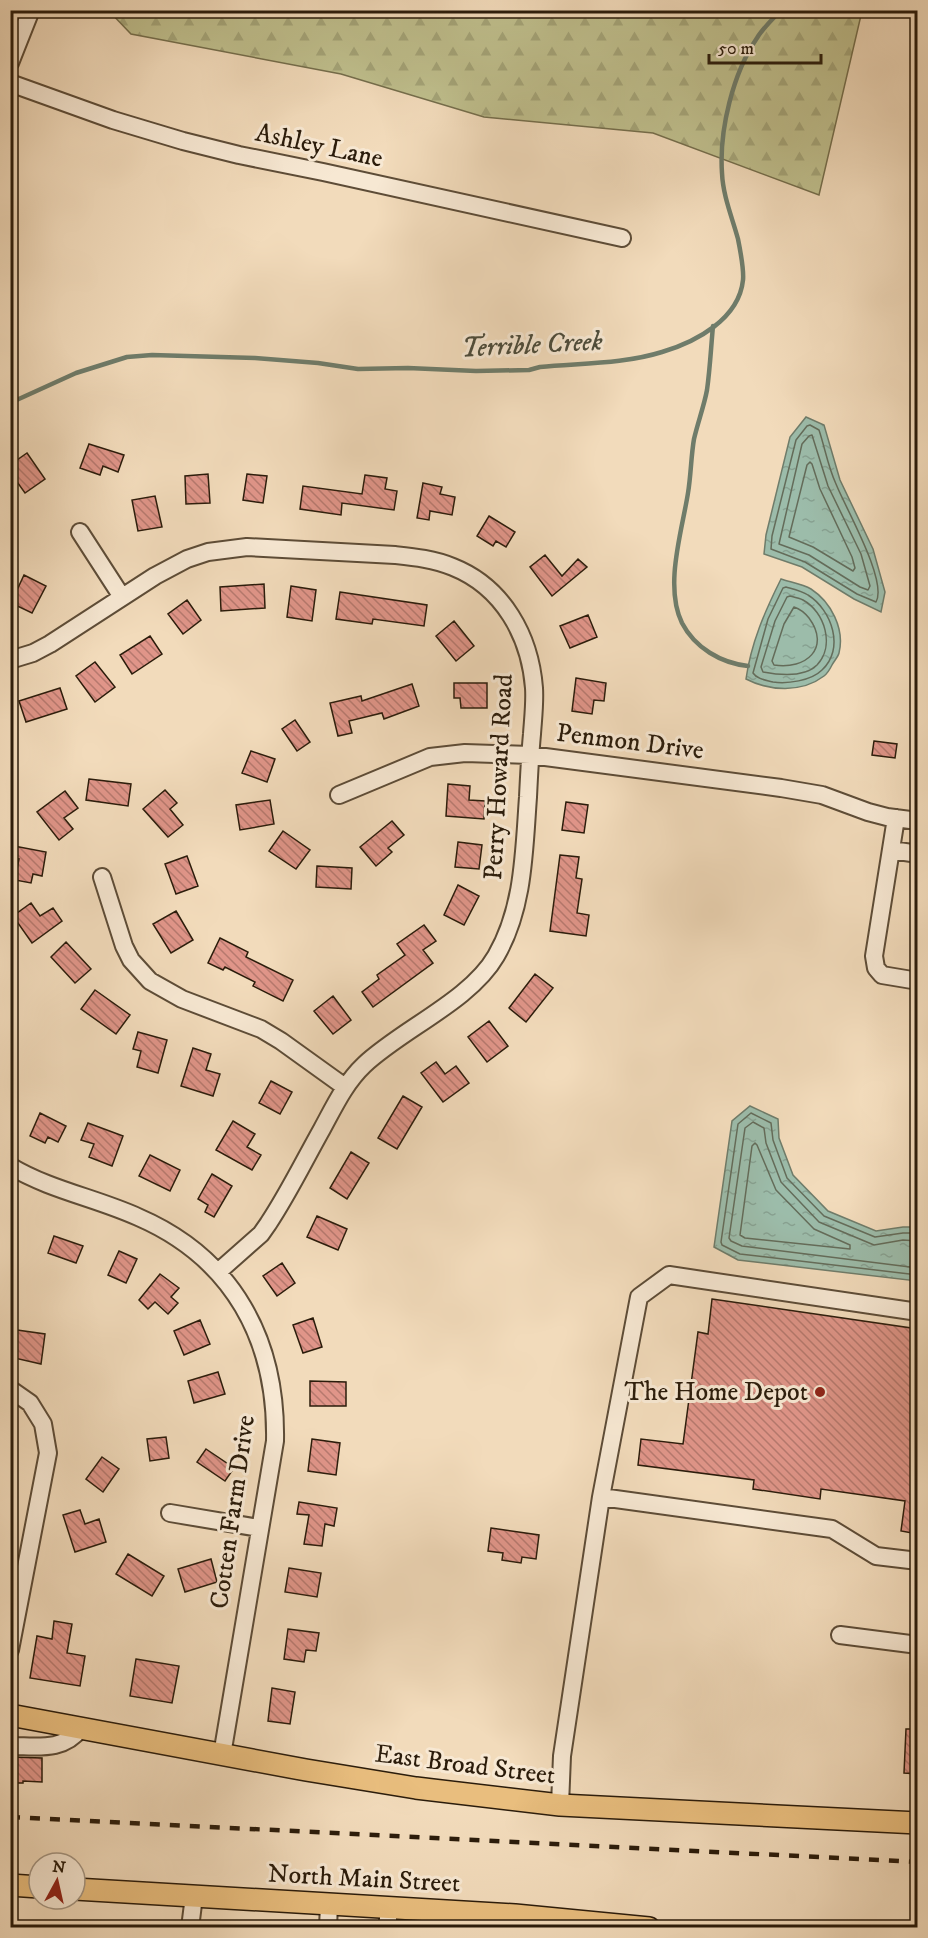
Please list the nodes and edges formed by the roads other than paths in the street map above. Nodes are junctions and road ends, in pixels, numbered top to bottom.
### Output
1 (31, 10) edge
2 (10, 63) edge
3 (10, 83) edge
4 (622, 238) dead end
5 (80, 532) dead end
6 (122, 597) junction
7 (10, 660) edge
8 (530, 755) junction
9 (339, 795) dead end
10 (896, 818) junction
11 (918, 821) edge
12 (892, 850) junction
13 (918, 854) edge
14 (102, 877) dead end
15 (918, 981) edge
16 (345, 1087) junction
17 (10, 1166) edge
18 (218, 1272) junction
19 (918, 1312) edge
20 (10, 1389) edge
21 (601, 1497) junction
22 (170, 1513) dead end
23 (259, 1528) junction
24 (918, 1560) edge
25 (840, 1635) dead end
26 (918, 1645) edge
27 (10, 1650) edge
28 (10, 1715) edge
29 (81, 1728) junction
30 (10, 1746) edge
31 (222, 1755) junction
32 (560, 1805) junction
33 (918, 1823) edge
34 (10, 1886) edge
35 (27, 1887) edge
36 (87, 1890) edge
37 (195, 1896) junction
38 (329, 1904) junction
39 (388, 1917) edge
40 (514, 1921) edge
41 (190, 1928) edge
42 (328, 1928) edge
43 (649, 1928) edge

1 - 2 street
3 - 4 street, Ashley Lane
5 - 6 street
6 - 7 street, Perry Howard Road
6 - 8 street, Perry Howard Road
8 - 9 street, Penmon Drive
8 - 10 street, Penmon Drive
8 - 16 street, Perry Howard Road
10 - 11 street, Penmon Drive
10 - 12 street
12 - 13 street
12 - 15 street
14 - 16 street
16 - 18 street, Perry Howard Road
17 - 18 street, Cotten Farm Drive
18 - 23 street, Cotten Farm Drive
19 - 21 street
20 - 27 street
21 - 24 street
21 - 32 street
22 - 23 street
23 - 31 street, Cotten Farm Drive
25 - 26 street
28 - 29 main road, East Broad Street
29 - 30 street
29 - 31 main road, East Broad Street
31 - 32 main road, East Broad Street
32 - 33 main road, East Broad Street
34 - 35 main road
36 - 37 main road, North Main Street
37 - 38 main road, North Main Street
37 - 41 street
38 - 39 main road, North Main Street
38 - 42 street
39 - 40 main road, North Main Street
40 - 43 main road, North Main Street

